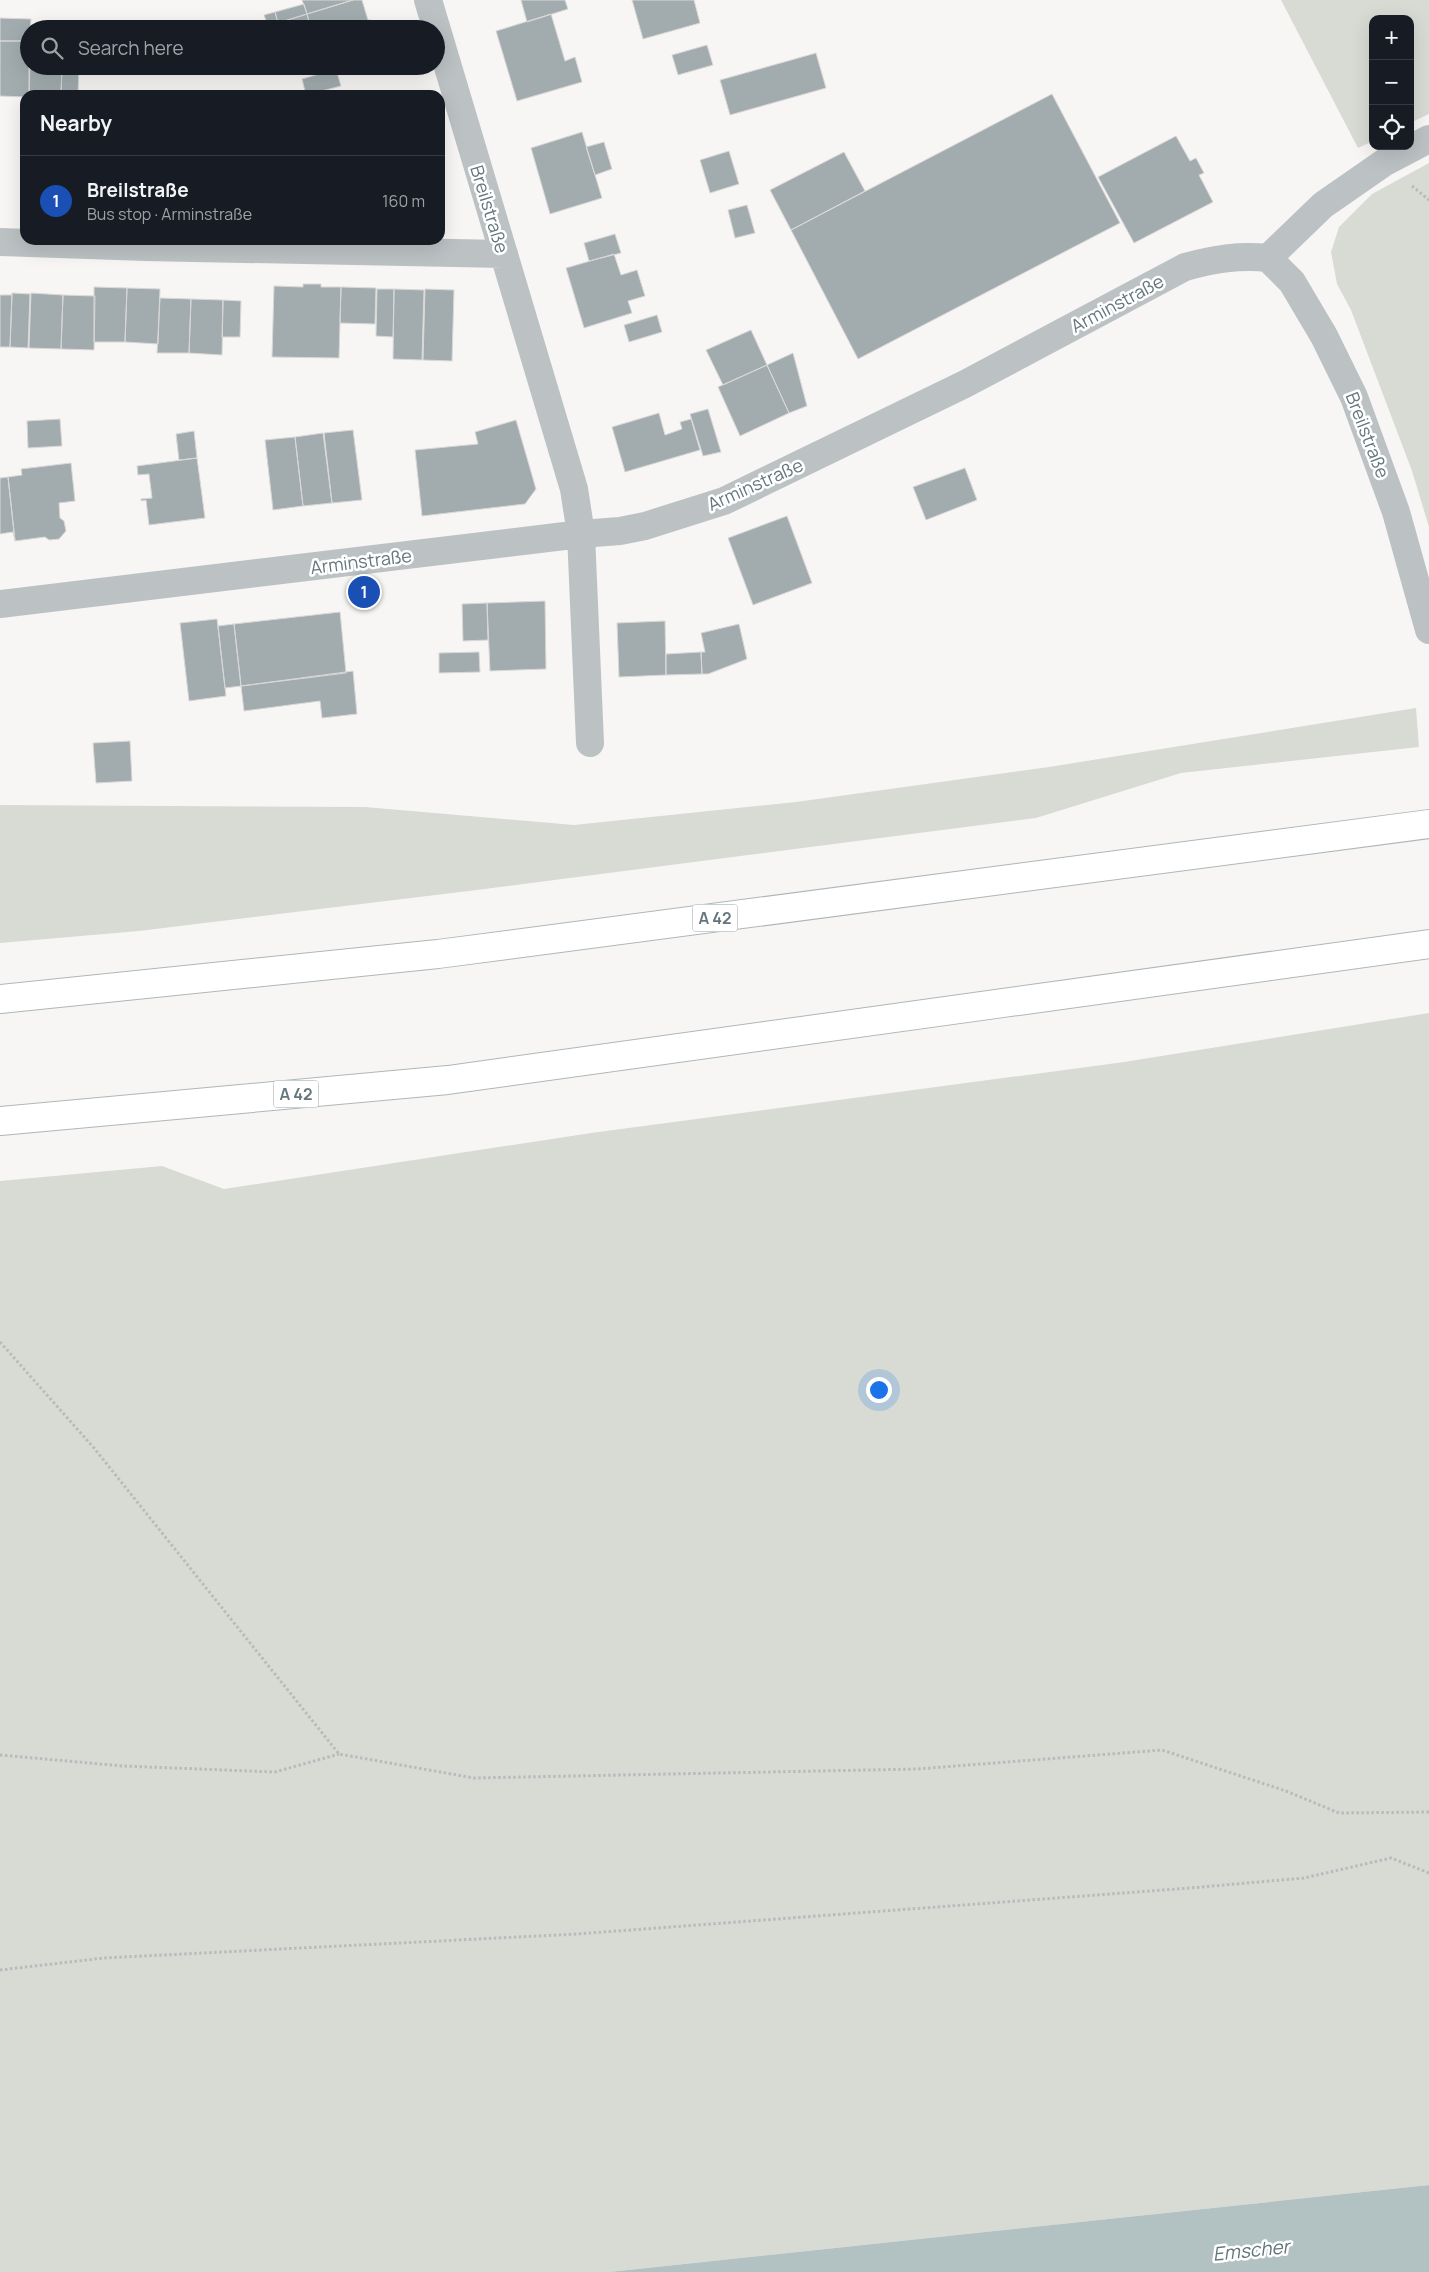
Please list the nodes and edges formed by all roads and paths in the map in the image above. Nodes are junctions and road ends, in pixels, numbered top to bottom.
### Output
1 (428, 0) edge
2 (434, 20) edge
3 (445, 57) edge
4 (1429, 139) edge
5 (0, 242) edge
6 (20, 243) edge
7 (88, 245) edge
8 (504, 254) junction
9 (1268, 258) junction
10 (581, 534) junction
11 (0, 604) edge
12 (1429, 630) edge
13 (590, 743) dead end
14 (1429, 824) edge
15 (1429, 944) edge
16 (0, 999) edge
17 (0, 1122) edge
18 (0, 1342) edge
19 (339, 1754) junction
20 (0, 1755) edge
21 (1429, 1812) edge
22 (1429, 1873) edge
23 (0, 1970) edge

1 - 2 street, Breilstraße
3 - 8 street, Breilstraße
4 - 9 street
5 - 6 street
7 - 8 street
8 - 10 street, Breilstraße
9 - 10 street, Arminstraße
9 - 12 street, Breilstraße
10 - 11 street, Arminstraße
10 - 13 street, Breilstraße
14 - 16 highway, A 42
15 - 17 highway, A 42
18 - 19 path
19 - 20 path
19 - 21 path
22 - 23 path

